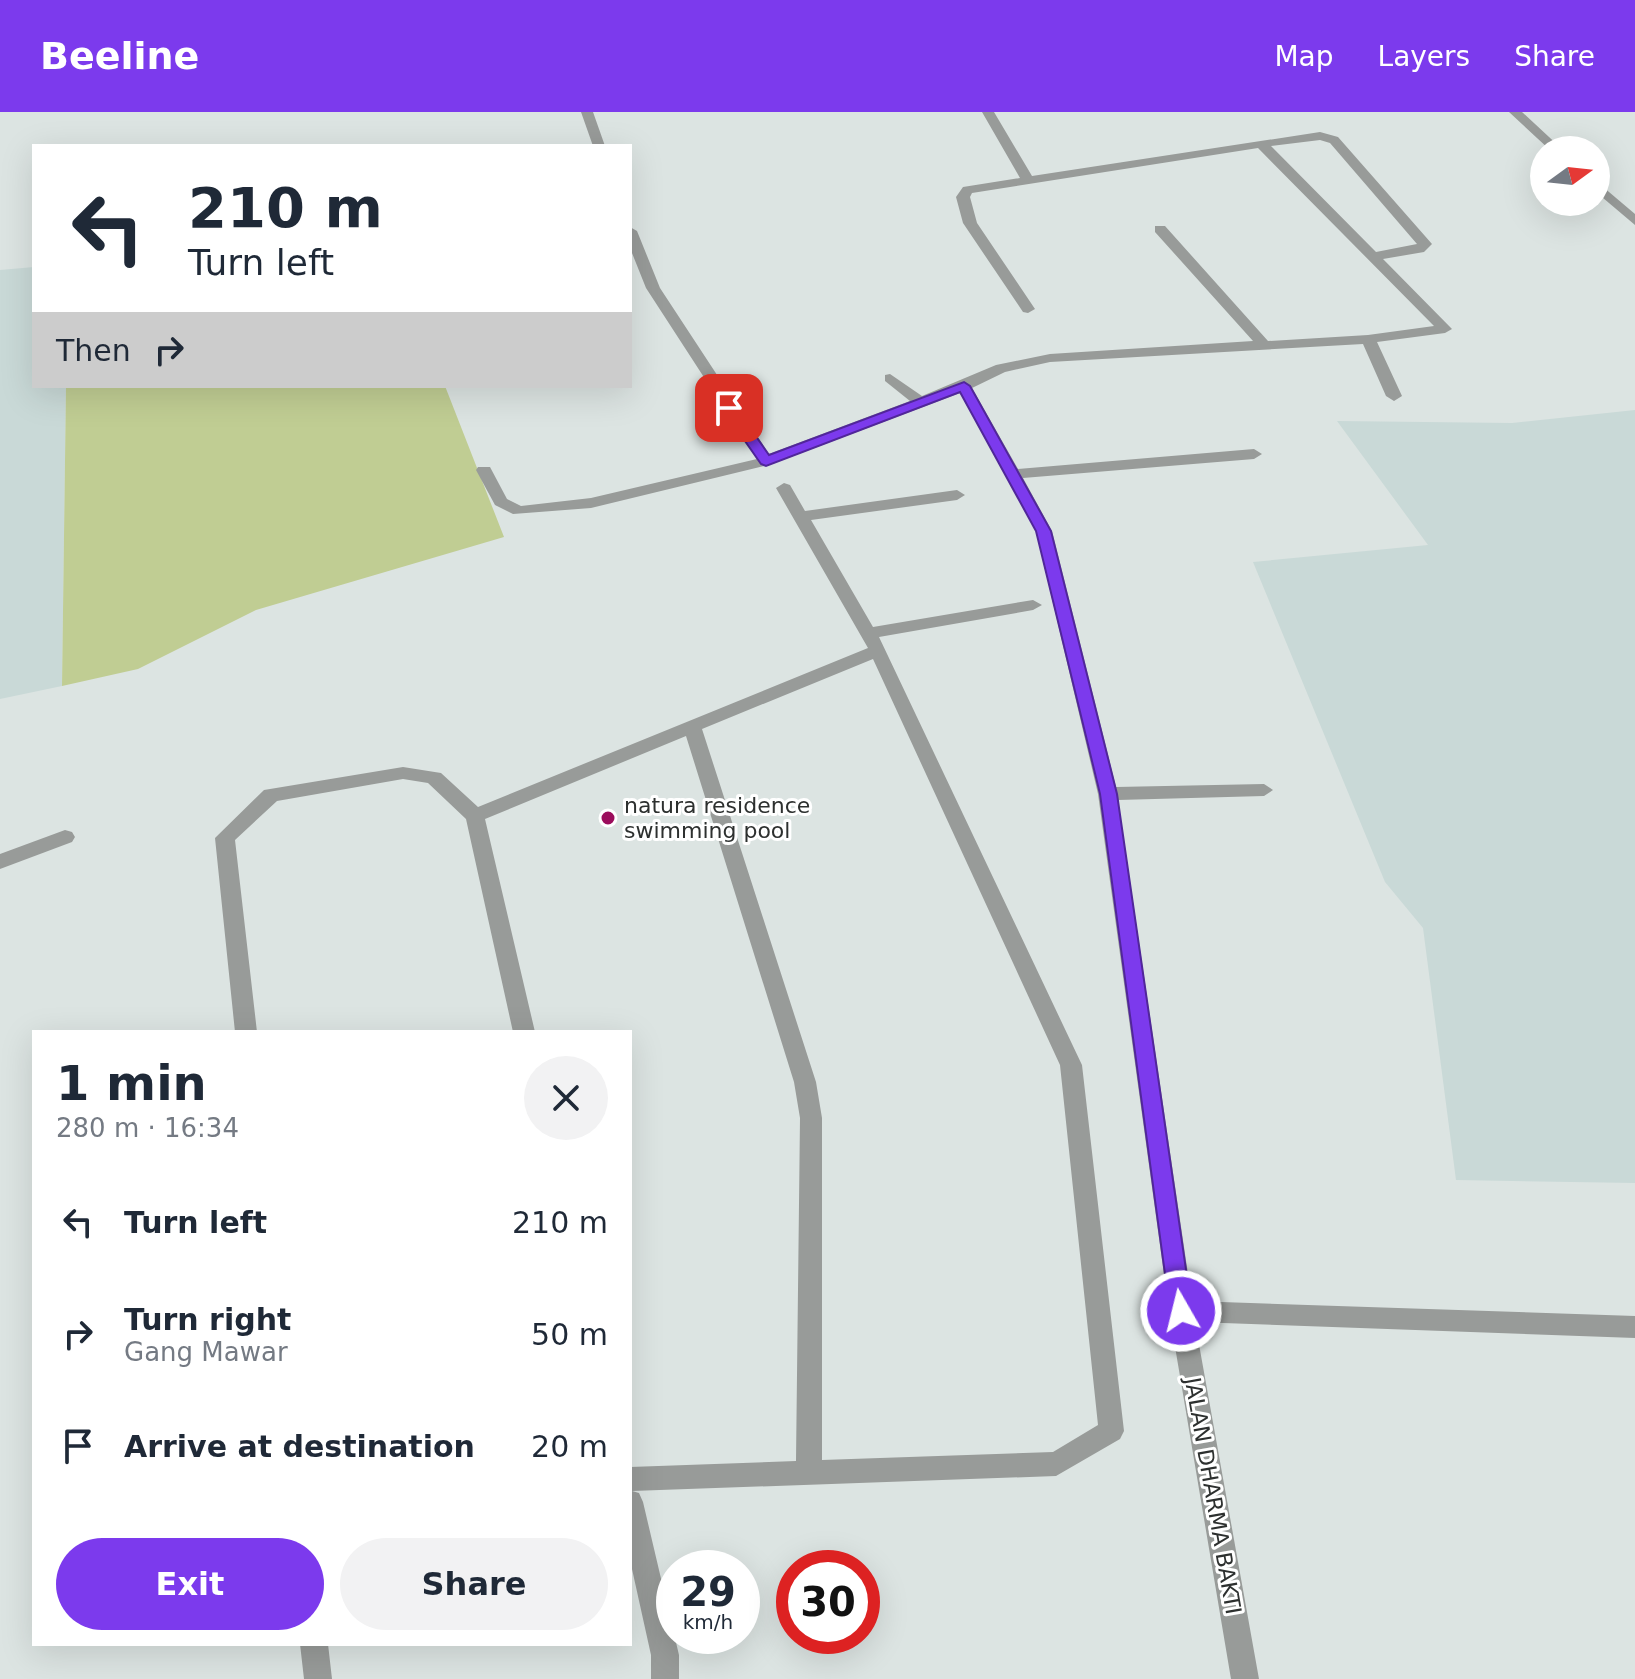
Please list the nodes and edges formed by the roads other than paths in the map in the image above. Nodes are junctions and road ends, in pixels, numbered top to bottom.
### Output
1 (587, 112) edge
2 (988, 112) edge
3 (1515, 112) edge
4 (1542, 136) edge
5 (598, 144) edge
6 (1261, 144) junction
7 (1027, 179) junction
8 (1610, 198) edge
9 (1635, 221) edge
10 (1160, 229) dead end
11 (632, 236) edge
12 (1376, 256) junction
13 (1028, 309) dead end
14 (1368, 339) junction
15 (1264, 345) junction
16 (890, 378) dead end
17 (964, 386) junction
18 (1394, 396) dead end
19 (920, 402) junction
20 (1254, 454) dead end
21 (766, 461) junction
22 (484, 470) dead end
23 (1012, 474) junction
24 (784, 488) dead end
25 (957, 495) dead end
26 (803, 516) junction
27 (1033, 605) dead end
28 (874, 642) junction
29 (692, 727) junction
30 (1264, 790) dead end
31 (1108, 794) junction
32 (475, 816) junction
33 (65, 837) dead end
34 (0, 862) edge
35 (246, 1030) edge
36 (524, 1030) edge
37 (1181, 1311) junction
38 (1635, 1327) edge
39 (809, 1470) junction
40 (632, 1479) edge
41 (632, 1511) edge
42 (314, 1646) edge
43 (318, 1679) edge
44 (665, 1679) edge
45 (1245, 1679) edge

1 - 5 street
2 - 7 street
3 - 4 street
6 - 7 street
6 - 12 street
6 - 12 street
7 - 13 street
8 - 9 street
10 - 15 street
11 - 21 street
12 - 14 street
14 - 15 street
14 - 18 street
15 - 17 street
16 - 19 street
17 - 19 street
17 - 23 street, JALAN DHARMA BAKTI
19 - 21 street
20 - 23 street
21 - 22 street
23 - 31 street, JALAN DHARMA BAKTI
24 - 26 street
25 - 26 street
26 - 28 street
27 - 28 street
28 - 29 street
28 - 39 street
29 - 32 street
29 - 39 street
30 - 31 street
31 - 37 street, JALAN DHARMA BAKTI
32 - 35 street
32 - 36 street
33 - 34 street
37 - 38 street
37 - 45 street, JALAN DHARMA BAKTI
39 - 40 street
41 - 44 street
42 - 43 street

